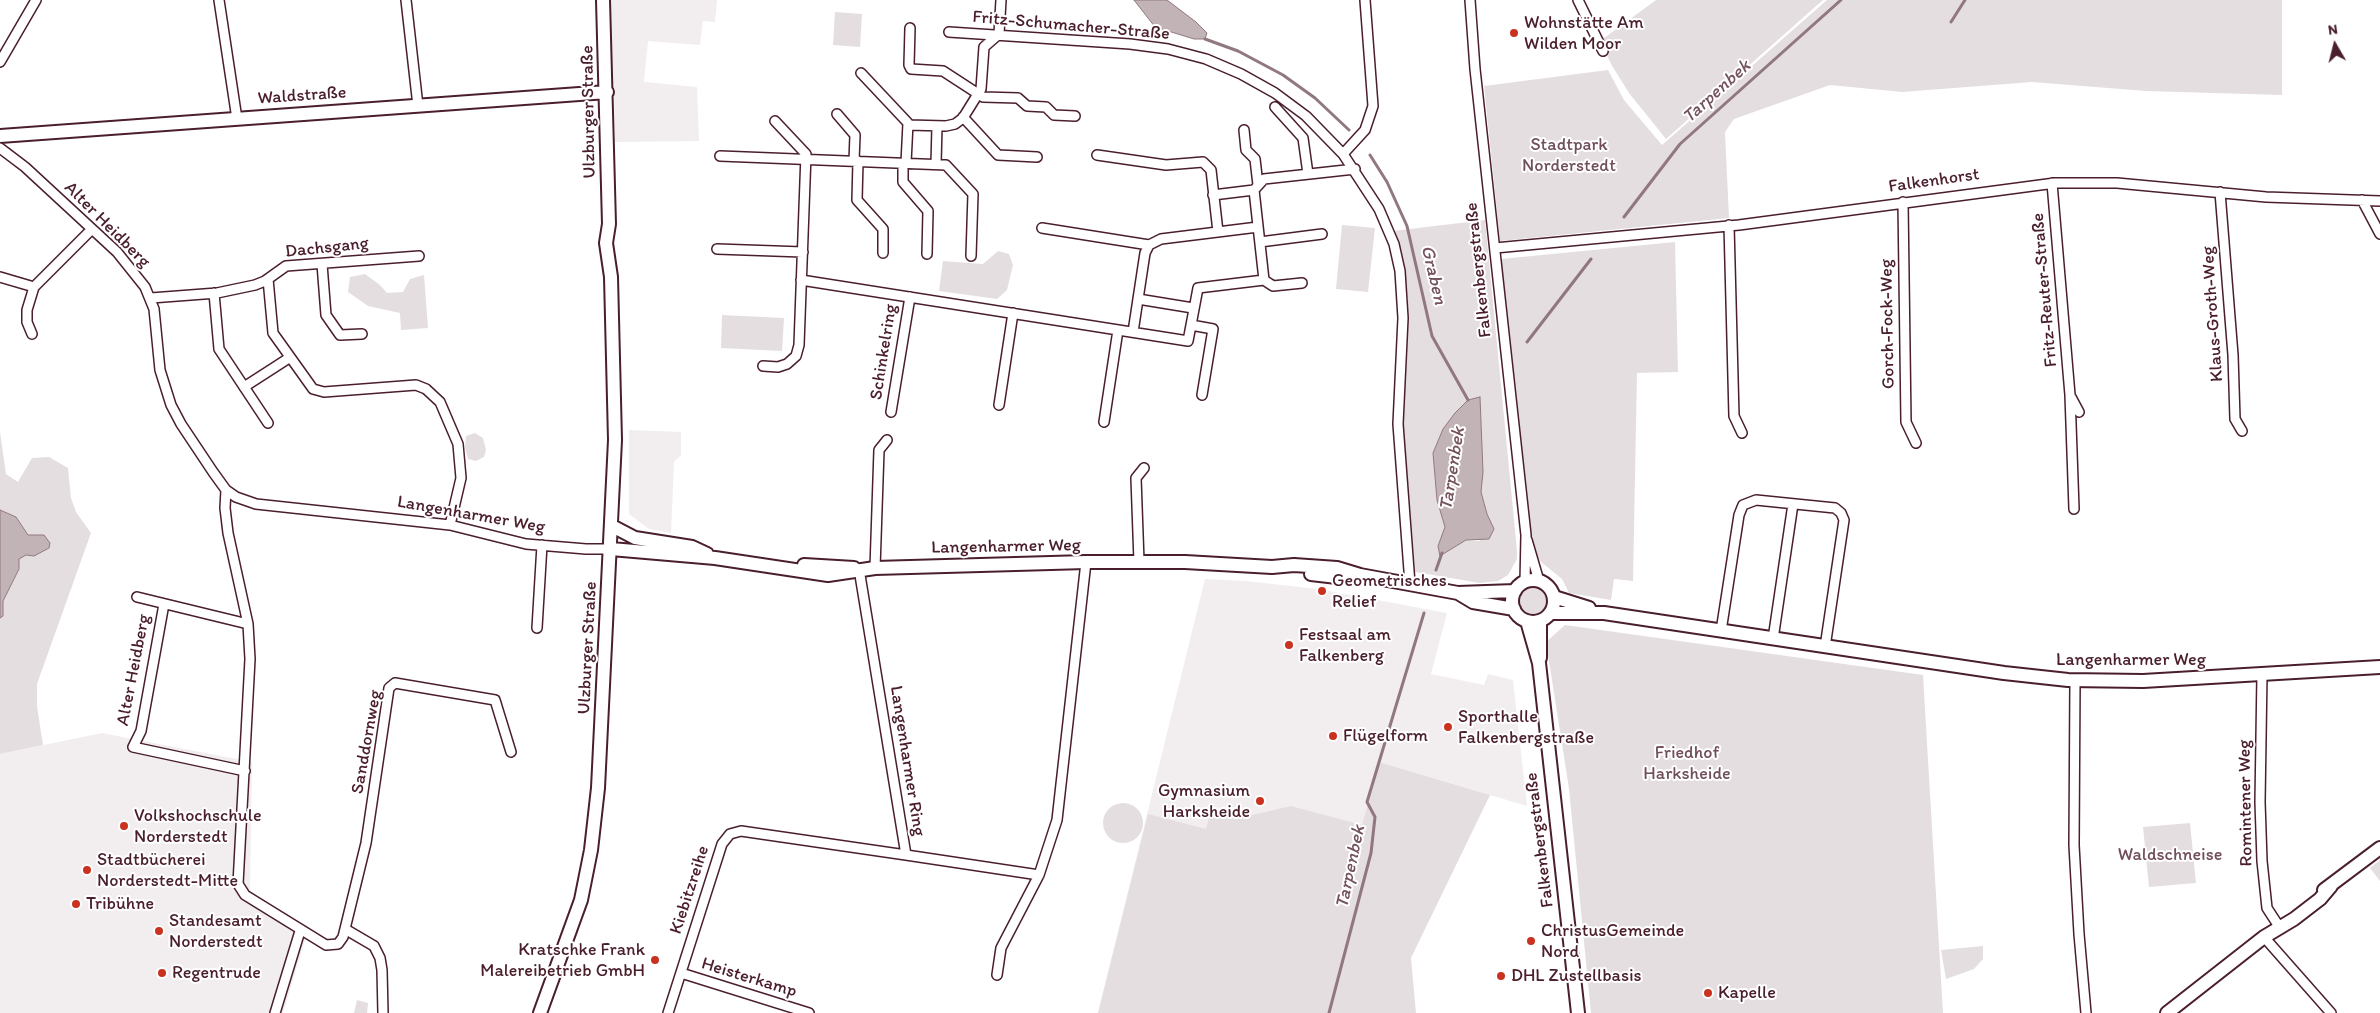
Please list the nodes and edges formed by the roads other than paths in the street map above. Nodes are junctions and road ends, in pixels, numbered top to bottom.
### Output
1 (36, 0) edge
2 (219, 0) edge
3 (406, 0) edge
4 (603, 0) edge
5 (1001, 0) edge
6 (1366, 0) edge
7 (1470, 0) edge
8 (1578, 0) edge
9 (910, 28) dead end
10 (949, 32) dead end
11 (999, 34) junction
12 (1603, 51) dead end
13 (0, 62) edge
14 (861, 72) dead end
15 (607, 92) junction
16 (979, 94) junction
17 (418, 106) junction
18 (1275, 107) dead end
19 (837, 114) dead end
20 (1075, 116) dead end
21 (963, 117) junction
22 (237, 119) junction
23 (776, 121) dead end
24 (908, 125) junction
25 (937, 126) junction
26 (1244, 130) dead end
27 (0, 136) edge
28 (0, 148) edge
29 (1097, 154) dead end
30 (1343, 154) junction
31 (720, 156) dead end
32 (1037, 157) dead end
33 (806, 159) junction
34 (856, 161) junction
35 (905, 163) junction
36 (936, 164) junction
37 (1354, 169) junction
38 (1308, 174) junction
39 (2052, 183) junction
40 (1256, 187) junction
41 (2220, 192) junction
42 (1214, 195) junction
43 (2362, 200) junction
44 (2380, 201) edge
45 (1903, 202) junction
46 (1729, 225) junction
47 (1258, 227) junction
48 (92, 228) junction
49 (1042, 228) dead end
50 (1218, 232) junction
51 (1322, 234) dead end
52 (2380, 234) edge
53 (1260, 242) junction
54 (1149, 245) junction
55 (1495, 248) junction
56 (716, 249) dead end
57 (803, 252) junction
58 (883, 253) dead end
59 (927, 254) dead end
60 (420, 256) dead end
61 (971, 256) dead end
62 (322, 264) junction
63 (0, 278) edge
64 (268, 279) junction
65 (802, 280) junction
66 (1264, 280) junction
67 (1302, 283) dead end
68 (34, 287) junction
69 (214, 293) junction
70 (910, 297) junction
71 (151, 298) junction
72 (1138, 299) junction
73 (1194, 308) junction
74 (1013, 314) junction
75 (1191, 325) junction
76 (1118, 330) junction
77 (1133, 332) junction
78 (32, 334) dead end
79 (362, 334) dead end
80 (290, 358) junction
81 (762, 366) dead end
82 (244, 388) junction
83 (1202, 395) dead end
84 (2070, 395) junction
85 (999, 405) dead end
86 (891, 412) dead end
87 (2079, 412) dead end
88 (1104, 422) dead end
89 (268, 423) dead end
90 (2242, 431) dead end
91 (1742, 434) dead end
92 (887, 440) dead end
93 (1916, 443) dead end
94 (1144, 468) dead end
95 (226, 490) junction
96 (1793, 504) junction
97 (2074, 509) dead end
98 (450, 525) junction
99 (612, 526) junction
100 (1526, 535) junction
101 (542, 546) junction
102 (611, 549) junction
103 (715, 558) junction
104 (1086, 562) junction
105 (1138, 562) junction
106 (875, 568) junction
107 (858, 569) junction
108 (1539, 581) junction
109 (1525, 582) junction
110 (1410, 584) junction
111 (1514, 591) junction
112 (1458, 593) junction
113 (137, 597) dead end
114 (1554, 597) junction
115 (164, 604) junction
116 (1514, 609) junction
117 (1604, 612) junction
118 (1551, 613) junction
119 (1527, 621) junction
120 (1540, 621) junction
121 (248, 624) junction
122 (537, 628) dead end
123 (1721, 631) junction
124 (1773, 639) junction
125 (1825, 647) junction
126 (1539, 663) junction
127 (2380, 667) edge
128 (2262, 674) junction
129 (2075, 680) junction
130 (511, 752) dead end
131 (245, 771) junction
132 (2380, 848) edge
133 (906, 855) junction
134 (1039, 875) junction
135 (345, 930) junction
136 (2273, 930) junction
137 (300, 931) junction
138 (680, 973) junction
139 (997, 975) dead end
140 (275, 1013) edge
141 (383, 1013) edge
142 (540, 1013) edge
143 (668, 1013) edge
144 (809, 1013) edge
145 (1578, 1013) edge
146 (2086, 1013) edge
147 (2167, 1013) edge
148 (2331, 1013) edge

1 - 13 street
2 - 22 street
3 - 17 street
4 - 15 main road, Ulzburger Straße
5 - 11 street
6 - 30 street
7 - 55 street, Falkenbergstraße
8 - 12 street
9 - 16 street
10 - 11 street, Fritz-Schumacher-Straße
11 - 16 street
11 - 30 street, Fritz-Schumacher-Straße
14 - 24 street
15 - 17 main road, Waldstraße
15 - 99 main road, Ulzburger Straße
16 - 20 street
16 - 21 street
17 - 22 main road, Waldstraße
18 - 38 street
19 - 34 street
21 - 25 street
21 - 32 street
22 - 27 main road, Waldstraße
23 - 33 street
24 - 25 street
24 - 35 street
25 - 36 street
26 - 40 street
28 - 48 street, Alter Heidberg
29 - 42 street
30 - 37 street, Fritz-Schumacher-Straße
31 - 33 street
33 - 34 street
33 - 57 street
34 - 35 street
34 - 58 street
35 - 36 street
35 - 59 street
36 - 61 street
37 - 38 street
37 - 110 street, Fritz-Schumacher-Straße
38 - 40 street
39 - 41 street, Falkenhorst
39 - 45 street, Falkenhorst
39 - 84 street, Fritz-Reuter-Straße
40 - 42 street
40 - 47 street
41 - 43 street, Falkenhorst
41 - 90 street, Klaus-Groth-Weg
42 - 50 street
43 - 44 street, Falkenhorst
43 - 52 street
45 - 46 street, Falkenhorst
45 - 93 street, Gorch-Fock-Weg
46 - 55 street, Falkenhorst
46 - 91 street
47 - 50 street
47 - 53 street
48 - 68 street
48 - 71 street, Alter Heidberg
49 - 54 street
50 - 54 street
51 - 53 street
53 - 66 street
54 - 72 street
55 - 100 street, Falkenbergstraße
56 - 57 street
57 - 65 street
60 - 62 street, Dachsgang
62 - 64 street, Dachsgang
62 - 79 street
63 - 68 street
64 - 69 street, Dachsgang
64 - 80 street
65 - 70 street, Schinkelring
65 - 81 street
66 - 67 street, Schinkelring
66 - 73 street, Schinkelring
68 - 78 street
69 - 71 street, Dachsgang
69 - 82 street
70 - 74 street, Schinkelring
70 - 86 street, Schinkelring
71 - 95 street, Alter Heidberg
72 - 73 street
72 - 77 street
73 - 75 street, Schinkelring
74 - 76 street, Schinkelring
74 - 85 street
75 - 77 street, Schinkelring
75 - 83 street
76 - 77 street, Schinkelring
76 - 88 street
80 - 82 street
80 - 98 street
82 - 89 street
84 - 87 street, Fritz-Reuter-Straße
84 - 97 street, Fritz-Reuter-Straße
92 - 106 street
94 - 105 street
95 - 98 street, Langenharmer Weg
95 - 121 street
96 - 123 street
96 - 124 street
96 - 125 street
98 - 101 street, Langenharmer Weg
99 - 102 main road, Ulzburger Straße
99 - 103 main road, Langenharmer Weg
100 - 108 street, Falkenbergstraße
100 - 109 street, Falkenbergstraße
101 - 102 street, Langenharmer Weg
101 - 122 street
102 - 103 main road, Langenharmer Weg
102 - 142 main road, Ulzburger Straße
103 - 107 main road, Langenharmer Weg
104 - 105 main road, Langenharmer Weg
104 - 106 main road, Langenharmer Weg
104 - 134 street
105 - 110 main road, Langenharmer Weg
106 - 107 main road, Langenharmer Weg
107 - 133 street, Langenharmer Ring
108 - 109 main road
108 - 114 main road
109 - 111 main road
110 - 112 main road, Langenharmer Weg
111 - 112 main road, Langenharmer Weg
111 - 116 main road
112 - 116 main road, Langenharmer Weg
113 - 115 street, Alter Heidberg
114 - 117 main road, Langenharmer Weg
114 - 118 main road
115 - 121 street, Alter Heidberg
115 - 131 street, Alter Heidberg
116 - 119 main road
117 - 118 main road, Langenharmer Weg
117 - 123 main road, Langenharmer Weg
118 - 120 main road
119 - 120 main road
119 - 126 main road, Falkenbergstraße
120 - 126 main road, Falkenbergstraße
121 - 131 street
123 - 124 main road, Langenharmer Weg
124 - 125 main road, Langenharmer Weg
125 - 129 main road, Langenharmer Weg
126 - 145 main road, Falkenbergstraße
127 - 128 main road, Langenharmer Weg
128 - 129 main road, Langenharmer Weg
128 - 136 street, Romintener Weg
129 - 146 street
130 - 135 street, Sanddornweg
131 - 137 street
132 - 136 main road
133 - 134 street, Langenharmer Ring
133 - 138 street, Kiebitzreihe
134 - 139 street
135 - 137 street
135 - 141 street
136 - 147 main road
136 - 148 street, Romintener Weg
137 - 140 street
138 - 143 street, Kiebitzreihe
138 - 144 street, Heisterkamp

